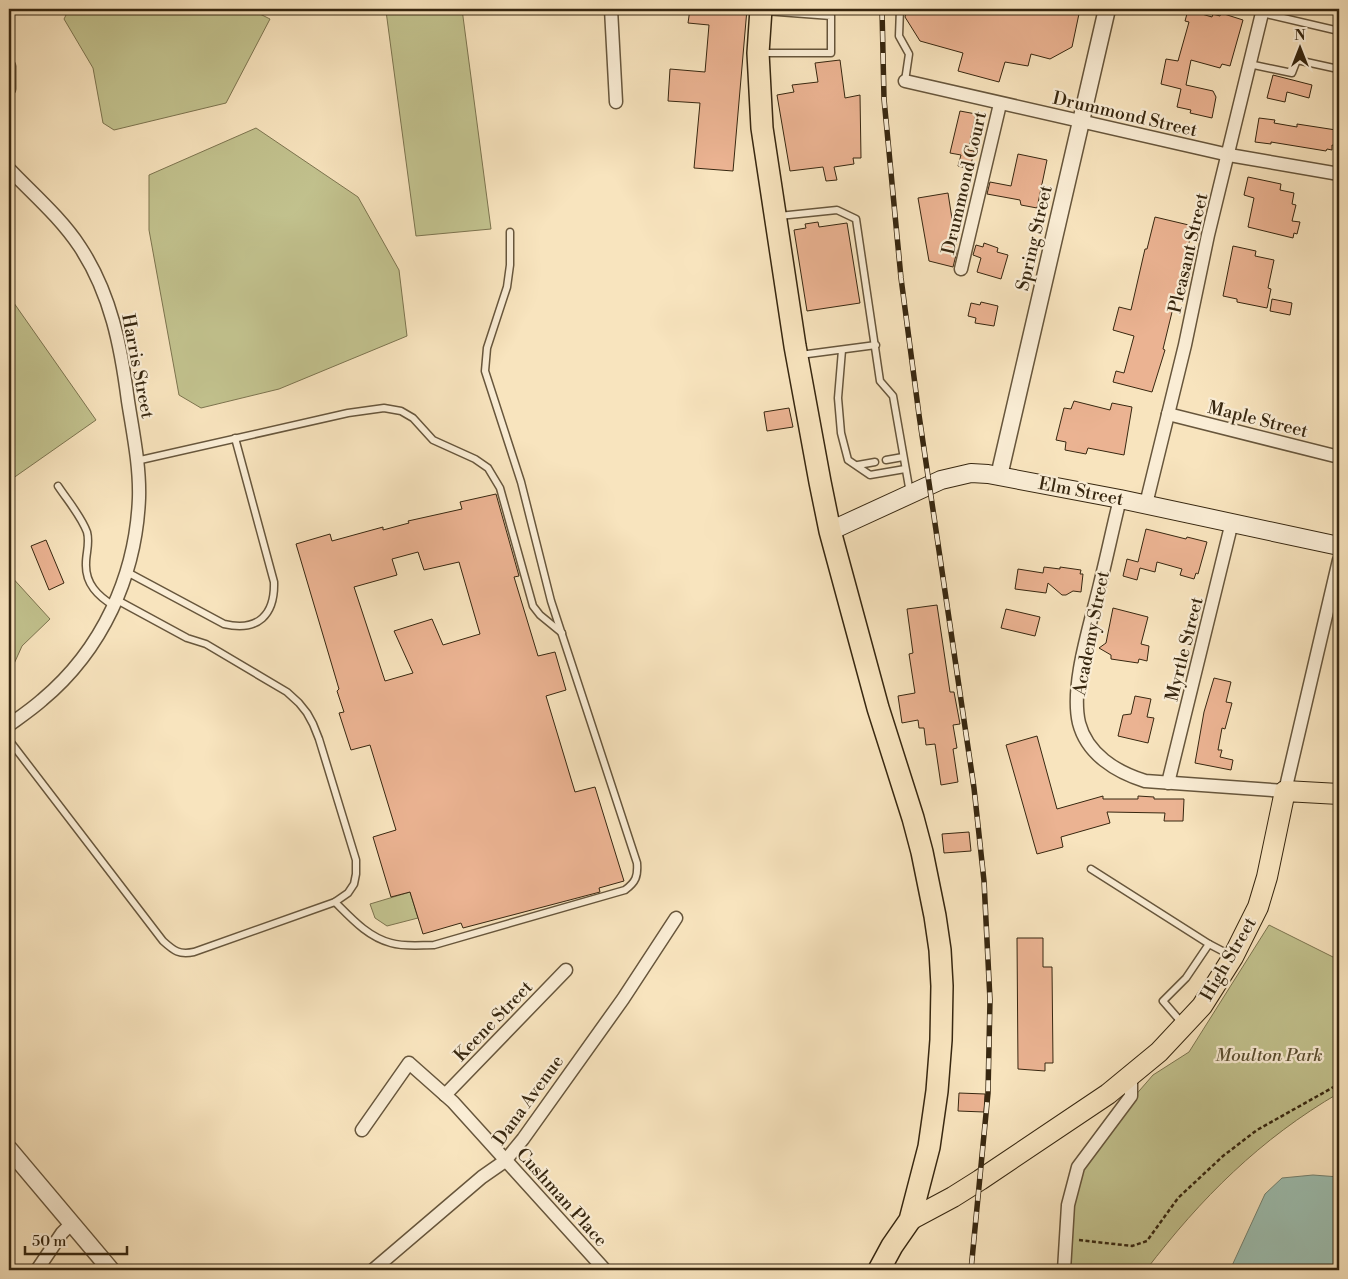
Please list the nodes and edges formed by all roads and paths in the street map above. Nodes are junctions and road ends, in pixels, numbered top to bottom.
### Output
1 (611, 9) edge
2 (900, 9) edge
3 (1107, 9) edge
4 (761, 10) edge
5 (1263, 11) edge
6 (1339, 31) edge
7 (758, 53) junction
8 (1249, 64) junction
9 (9, 66) edge
10 (1338, 69) dead end
11 (905, 81) joint
12 (9, 89) edge
13 (616, 102) dead end
14 (1000, 104) junction
15 (1081, 121) junction
16 (1229, 155) junction
17 (9, 169) edge
18 (1339, 174) edge
19 (775, 216) junction
20 (510, 232) dead end
21 (961, 269) dead end
22 (876, 345) junction
23 (842, 350) junction
24 (796, 356) junction
25 (1168, 414) junction
26 (235, 438) junction
27 (903, 457) junction
28 (1339, 457) edge
29 (886, 460) dead end
30 (136, 461) junction
31 (875, 462) dead end
32 (858, 465) junction
33 (905, 469) junction
34 (999, 476) junction
35 (58, 486) dead end
36 (910, 493) junction
37 (1120, 498) junction
38 (1146, 504) junction
39 (1232, 522) junction
40 (830, 531) junction
41 (1339, 546) edge
42 (1339, 560) edge
43 (127, 572) junction
44 (116, 603) junction
45 (562, 633) junction
46 (9, 725) edge
47 (9, 740) edge
48 (1168, 783) junction
49 (1285, 791) junction
50 (1339, 794) edge
51 (1091, 868) dead end
52 (336, 902) junction
53 (676, 918) dead end
54 (1209, 944) junction
55 (1233, 957) junction
56 (566, 970) dead end
57 (1184, 1026) junction
58 (1131, 1075) junction
59 (1339, 1084) edge
60 (446, 1095) junction
61 (362, 1130) dead end
62 (9, 1149) edge
63 (505, 1161) junction
64 (910, 1220) junction
65 (72, 1224) junction
66 (1066, 1238) junction
67 (37, 1270) edge
68 (112, 1270) edge
69 (373, 1270) edge
70 (606, 1270) edge
71 (879, 1270) edge
72 (896, 1270) edge
73 (1064, 1270) edge

1 - 13 street
2 - 11 lane
3 - 15 street, Spring Street
4 - 7 highway
4 - 7 lane
5 - 6 lane
5 - 8 street, Pleasant Street
7 - 19 highway
8 - 10 lane
8 - 16 street, Pleasant Street
9 - 12 street
11 - 14 street, Drummond Street
14 - 15 street, Drummond Street
14 - 21 street, Drummond Court
15 - 16 street, Drummond Street
15 - 34 street, Spring Street
16 - 18 street, Drummond Street
16 - 25 street, Pleasant Street
17 - 30 street, Harris Street
19 - 22 lane
19 - 24 highway
20 - 45 lane
22 - 23 lane
22 - 27 lane
23 - 24 lane
23 - 32 lane
24 - 40 highway
25 - 28 street, Maple Street
25 - 38 street, Pleasant Street
26 - 30 lane
26 - 43 lane
26 - 45 lane
27 - 29 lane
27 - 33 lane
30 - 43 street, Harris Street
31 - 32 lane
32 - 33 lane
33 - 36 lane
34 - 36 main road, Elm Street
34 - 37 main road, Elm Street
35 - 44 lane
36 - 40 main road, Elm Street
37 - 38 main road, Elm Street
37 - 48 street, Academy Street
38 - 39 main road, Elm Street
39 - 41 main road, Elm Street
39 - 48 street, Myrtle Street
40 - 64 highway
42 - 49 street, High Street
43 - 44 street, Harris Street
44 - 46 street, Harris Street
44 - 52 lane
45 - 52 lane
47 - 52 lane
48 - 49 street, Academy Street
49 - 50 main road, Academy Street
49 - 55 main road, High Street
51 - 54 lane
53 - 63 street, Dana Avenue
54 - 55 lane
54 - 57 lane
55 - 57 main road, High Street
56 - 60 street, Keene Street
57 - 58 main road, High Street
58 - 64 main road, High Street
58 - 66 street
59 - 66 path
60 - 61 street, Cushman Place
60 - 63 street, Cushman Place
62 - 65 street
63 - 69 street, Dana Avenue
63 - 70 street, Cushman Place
64 - 71 highway
64 - 72 highway
65 - 67 street
65 - 68 street
66 - 73 street

